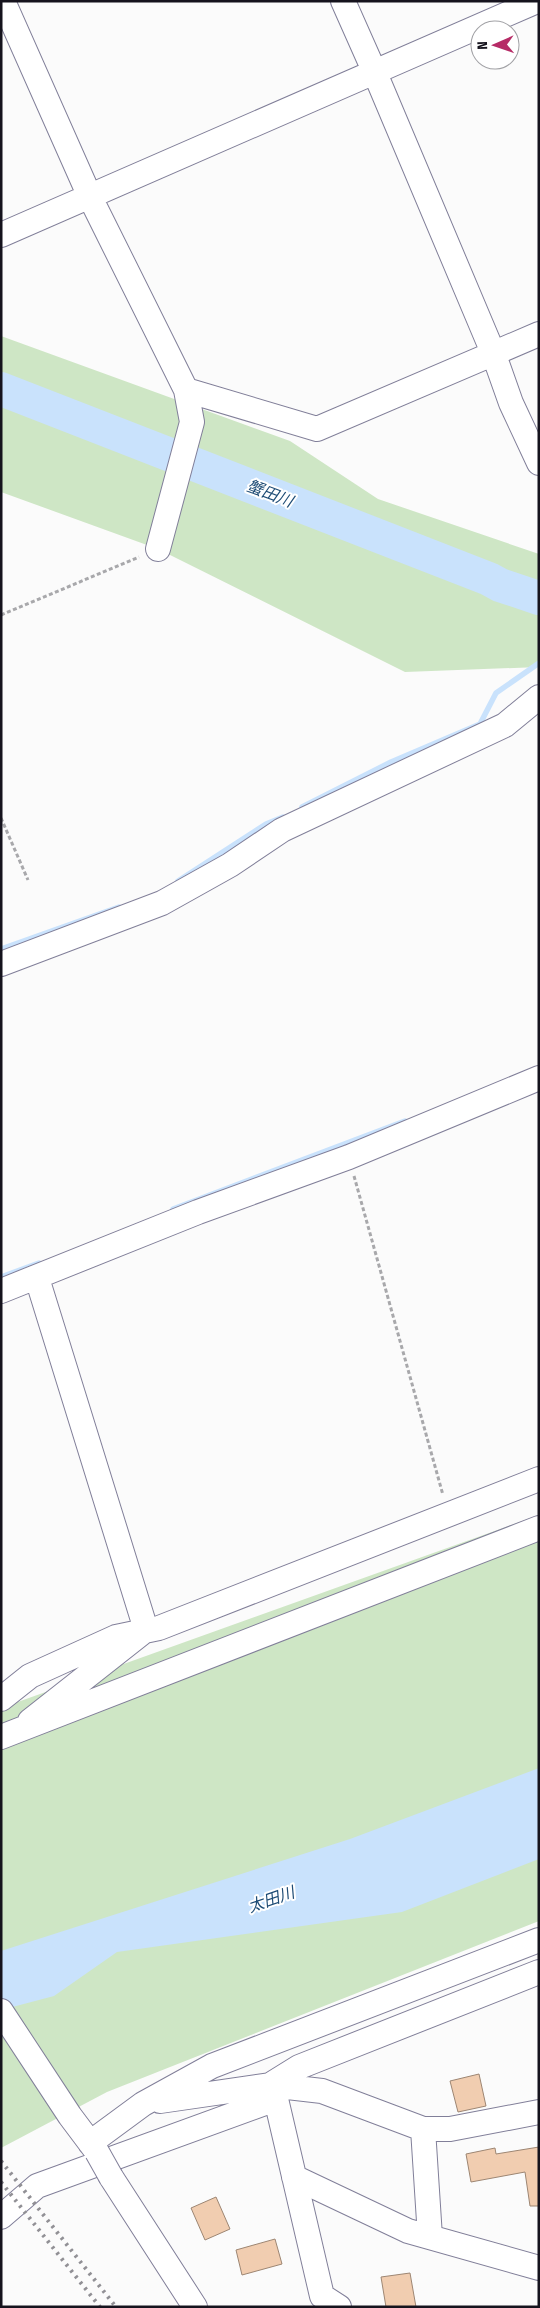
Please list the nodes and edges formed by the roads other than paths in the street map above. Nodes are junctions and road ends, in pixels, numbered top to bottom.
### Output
1 (3, 1) edge
2 (343, 1) edge
3 (537, 1) edge
4 (375, 73) junction
5 (90, 197) junction
6 (1, 235) edge
7 (539, 334) edge
8 (494, 355) junction
9 (186, 390) junction
10 (539, 463) edge
11 (158, 549) road end
12 (539, 697) edge
13 (1, 964) edge
14 (539, 1078) edge
15 (37, 1278) junction
16 (1, 1291) edge
17 (539, 1479) edge
18 (539, 1528) edge
19 (143, 1632) junction
20 (1, 1699) edge
21 (9, 1734) edge
22 (539, 1940) edge
23 (539, 1972) edge
24 (1, 2011) edge
25 (273, 2092) junction
26 (143, 2104) junction
27 (539, 2112) edge
28 (423, 2128) junction
29 (93, 2148) junction
30 (294, 2177) junction
31 (1, 2217) edge
32 (430, 2236) junction
33 (539, 2268) edge
34 (195, 2307) edge
35 (339, 2307) edge

1 - 5 street
2 - 4 street
3 - 4 street
4 - 5 street
4 - 8 street
5 - 6 street
5 - 9 street
7 - 8 street
8 - 9 street
8 - 10 street
9 - 11 street
12 - 13 street
14 - 15 street
15 - 16 street
15 - 19 street
17 - 19 street
18 - 21 street
19 - 20 street
19 - 21 street
22 - 26 street
23 - 25 street
24 - 29 street
25 - 26 street
25 - 28 street
25 - 30 street
25 - 31 street
26 - 29 street
27 - 28 street
28 - 32 street
29 - 34 street, bridge
30 - 32 street
30 - 35 street
32 - 33 street

